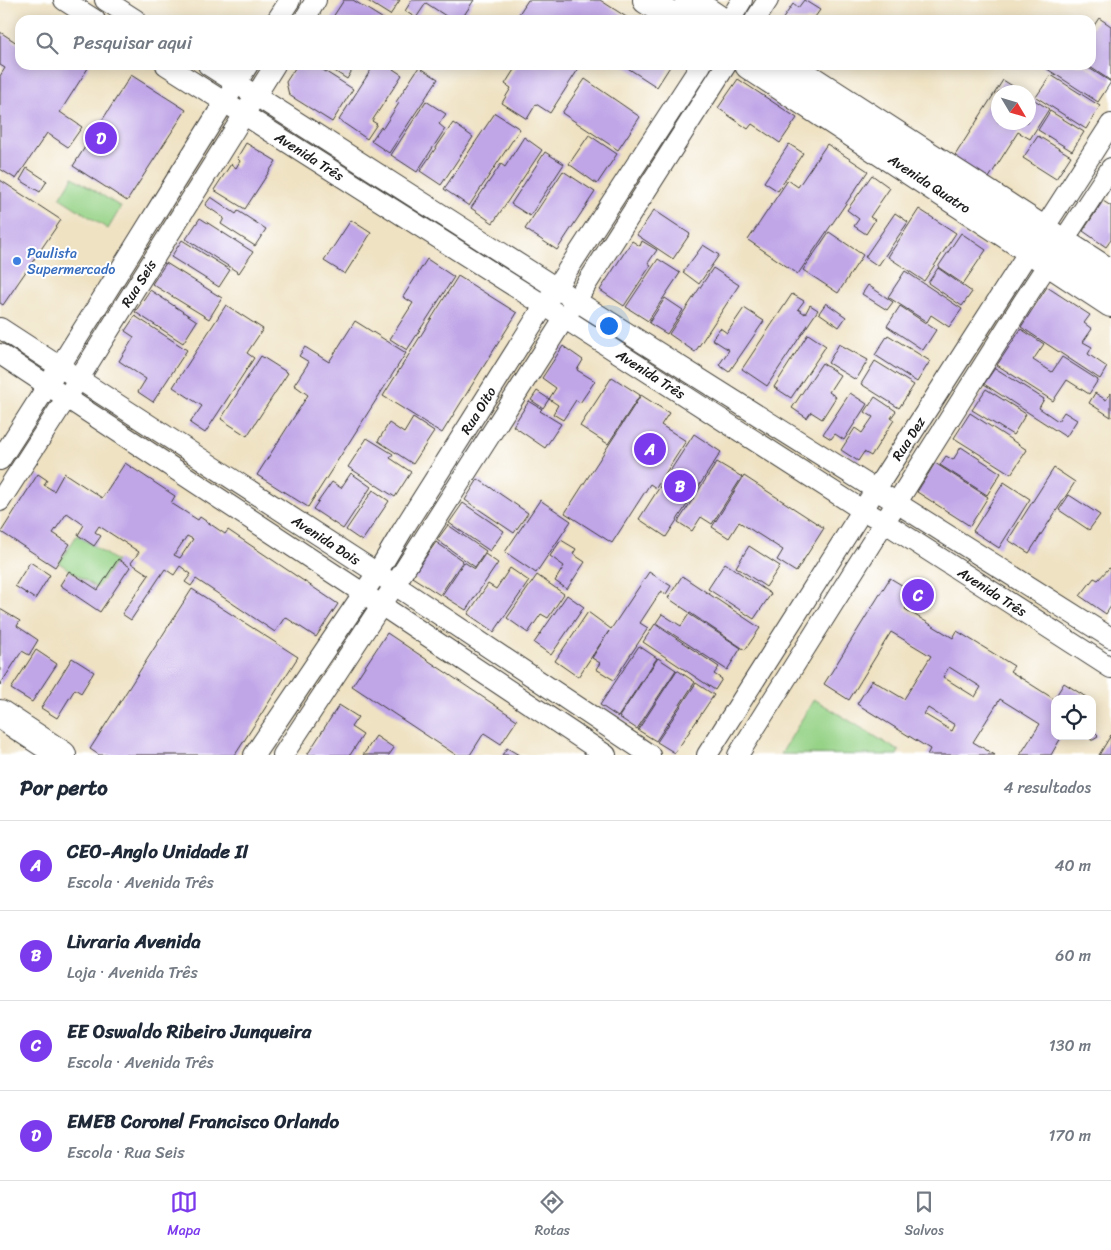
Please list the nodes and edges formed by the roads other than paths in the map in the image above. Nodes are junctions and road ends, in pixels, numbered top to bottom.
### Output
1 (64, 0) edge
2 (105, 0) edge
3 (290, 0) edge
4 (316, 0) edge
5 (647, 0) edge
6 (689, 0) edge
7 (742, 0) edge
8 (768, 0) edge
9 (87, 15) edge
10 (128, 15) edge
11 (280, 15) edge
12 (307, 15) edge
13 (670, 15) edge
14 (712, 15) edge
15 (733, 15) edge
16 (758, 15) edge
17 (174, 70) edge
18 (216, 70) edge
19 (245, 70) edge
20 (272, 70) edge
21 (698, 70) edge
22 (723, 70) edge
23 (757, 70) edge
24 (795, 70) edge
25 (236, 83) junction
26 (256, 95) junction
27 (225, 103) junction
28 (244, 115) junction
29 (1111, 124) edge
30 (1111, 168) edge
31 (1046, 246) junction
32 (1111, 274) edge
33 (557, 287) junction
34 (575, 300) junction
35 (1111, 304) edge
36 (544, 306) junction
37 (564, 318) junction
38 (0, 328) edge
39 (0, 354) edge
40 (60, 367) junction
41 (78, 380) junction
42 (48, 386) junction
43 (66, 398) junction
44 (0, 460) edge
45 (876, 489) junction
46 (0, 501) edge
47 (897, 501) junction
48 (862, 510) junction
49 (884, 522) junction
50 (377, 574) junction
51 (394, 586) junction
52 (363, 593) junction
53 (381, 605) junction
54 (1111, 638) edge
55 (1111, 668) edge
56 (0, 714) edge
57 (0, 737) edge
58 (28, 755) edge
59 (62, 755) edge
60 (254, 755) edge
61 (283, 755) edge
62 (606, 755) edge
63 (650, 755) edge
64 (707, 755) edge
65 (738, 755) edge

1 - 9 street
2 - 10 street
3 - 11 street
4 - 12 street
5 - 13 street
6 - 14 street
7 - 15 street
8 - 16 street
17 - 27 street, Avenida Três
18 - 25 street, Avenida Três
19 - 25 street, Rua Seis
20 - 26 street, Rua Seis
21 - 33 street, Rua Oito
22 - 34 street, Rua Oito
23 - 31 street, Avenida Quatro
24 - 31 street, Avenida Quatro
25 - 26 street, Avenida Três
25 - 27 street, Rua Seis
26 - 28 street, Rua Seis
26 - 33 street, Avenida Três
27 - 28 street, Avenida Três
27 - 40 street, Rua Seis
28 - 36 street, Avenida Três
28 - 41 street, Rua Seis
29 - 31 street, Rua Dez
30 - 31 street, Rua Dez
31 - 32 street, Avenida Quatro
31 - 35 street, Avenida Quatro
31 - 45 street, Rua Dez
31 - 47 street, Rua Dez
33 - 34 street, Avenida Três
33 - 36 street, Rua Oito
34 - 37 street, Rua Oito
34 - 45 street, Avenida Três
36 - 37 street, Avenida Três
36 - 50 street, Rua Oito
37 - 48 street, Avenida Três
37 - 51 street, Rua Oito
38 - 40 street, Avenida Dois
39 - 42 street, Avenida Dois
40 - 41 street, Avenida Dois
40 - 42 street, Rua Seis
41 - 43 street, Rua Seis
41 - 50 street, Avenida Dois
42 - 43 street, Avenida Dois
42 - 44 street, Rua Seis
43 - 46 street, Rua Seis
43 - 52 street, Avenida Dois
45 - 47 street, Avenida Três
45 - 48 street, Rua Dez
47 - 49 street, Rua Dez
47 - 54 street, Avenida Três
48 - 49 street, Avenida Três
48 - 64 street, Rua Dez
49 - 55 street, Avenida Três
49 - 65 street, Rua Dez
50 - 51 street, Avenida Dois
50 - 52 street, Rua Oito
51 - 53 street, Rua Oito
51 - 63 street, Avenida Dois
52 - 53 street, Avenida Dois
52 - 60 street, Rua Oito
53 - 61 street, Rua Oito
53 - 62 street, Avenida Dois
56 - 59 street
57 - 58 street

